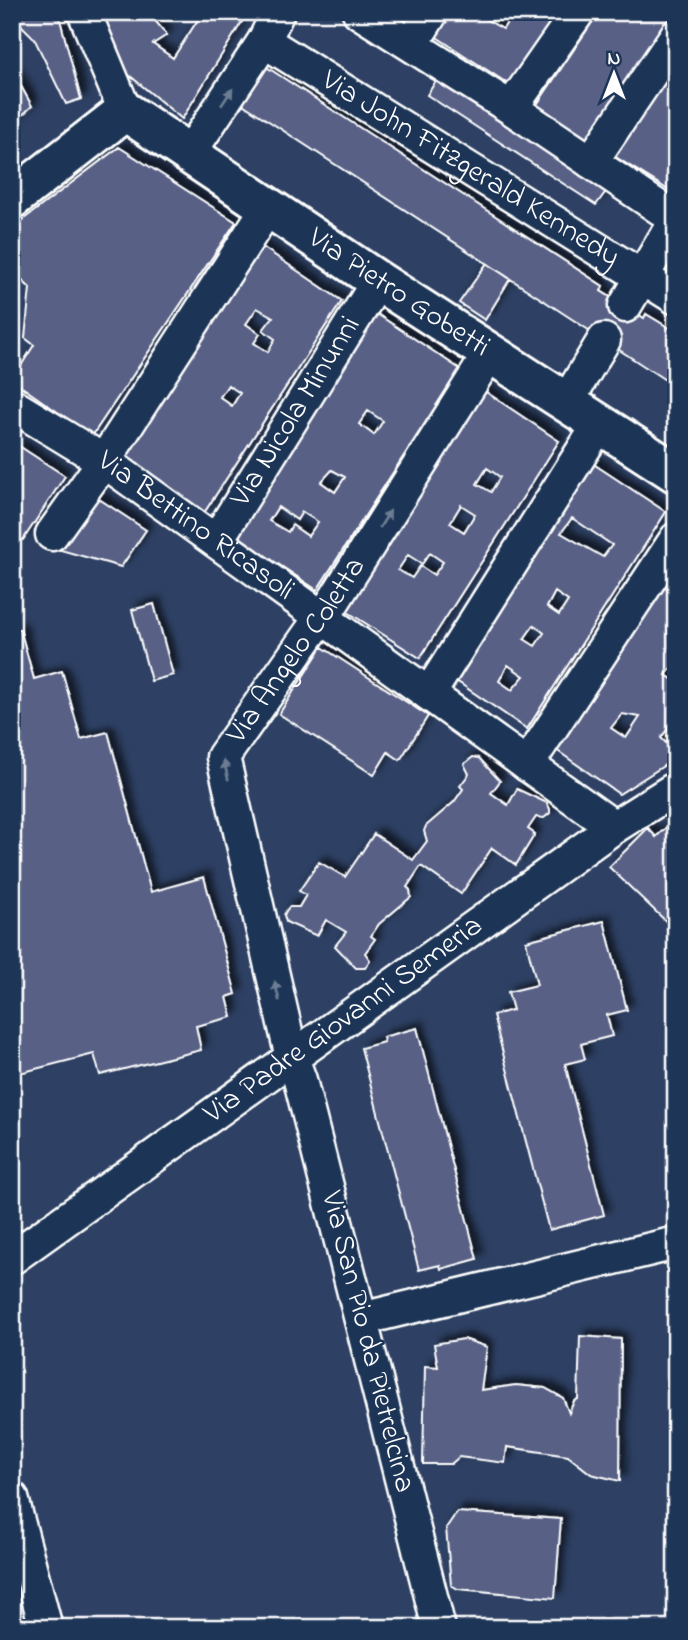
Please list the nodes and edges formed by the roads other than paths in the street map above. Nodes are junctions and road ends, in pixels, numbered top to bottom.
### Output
1 (84, 12) edge
2 (278, 12) edge
3 (359, 12) edge
4 (432, 12) edge
5 (578, 12) edge
6 (676, 36) edge
7 (264, 41) junction
8 (412, 44) junction
9 (511, 108) junction
10 (125, 111) junction
11 (189, 154) junction
12 (591, 162) junction
13 (12, 199) edge
14 (268, 207) junction
15 (676, 219) edge
16 (642, 277) junction
17 (378, 281) junction
18 (676, 298) edge
19 (625, 306) dead end
20 (604, 340) dead end
21 (490, 353) junction
22 (566, 403) junction
23 (12, 405) edge
24 (599, 425) junction
25 (104, 461) junction
26 (676, 473) edge
27 (52, 534) dead end
28 (676, 539) edge
29 (215, 541) junction
30 (323, 618) junction
31 (429, 694) junction
32 (527, 765) junction
33 (676, 788) edge
34 (614, 827) junction
35 (292, 1058) junction
36 (676, 1243) edge
37 (12, 1258) edge
38 (362, 1320) junction
39 (12, 1498) edge
40 (46, 1628) edge
41 (439, 1628) edge

1 - 10 street
2 - 7 street
3 - 8 street
4 - 8 street
5 - 9 street
6 - 12 street
11 -> 7 street
7 - 16 street, Via John Fitzgerald Kennedy
8 - 9 street
9 - 12 street
10 - 11 street, Via Pietro Gobetti
10 - 13 street
11 - 14 street, Via Pietro Gobetti
12 - 15 street
14 - 17 street, Via Pietro Gobetti
14 - 25 street
15 - 16 street
16 - 18 street, Via John Fitzgerald Kennedy
16 - 19 street
17 - 21 street, Via Pietro Gobetti
17 - 29 street, Via Nicola Minunni
20 - 22 street
21 - 22 street, Via Pietro Gobetti
30 -> 21 street, Via Angelo Coletta
22 - 24 street, Via Pietro Gobetti
23 - 25 street, Via Bettino Ricasoli
24 - 26 street, Via Pietro Gobetti
24 - 31 street
25 - 27 street
25 - 29 street, Via Bettino Ricasoli
28 - 32 street
29 - 30 street, Via Bettino Ricasoli
30 - 31 street, Via Bettino Ricasoli
35 -> 30 street, Via Angelo Coletta
31 - 32 street, Via Bettino Ricasoli
32 - 34 street, Via Bettino Ricasoli
33 - 34 street, Via Padre Giovanni Semeria
34 - 35 street, Via Padre Giovanni Semeria
35 - 37 street, Via Padre Giovanni Semeria
35 - 38 street, Via San Pio da Pietrelcina
36 - 38 street
38 - 41 street, Via San Pio da Pietrelcina
39 - 40 street

